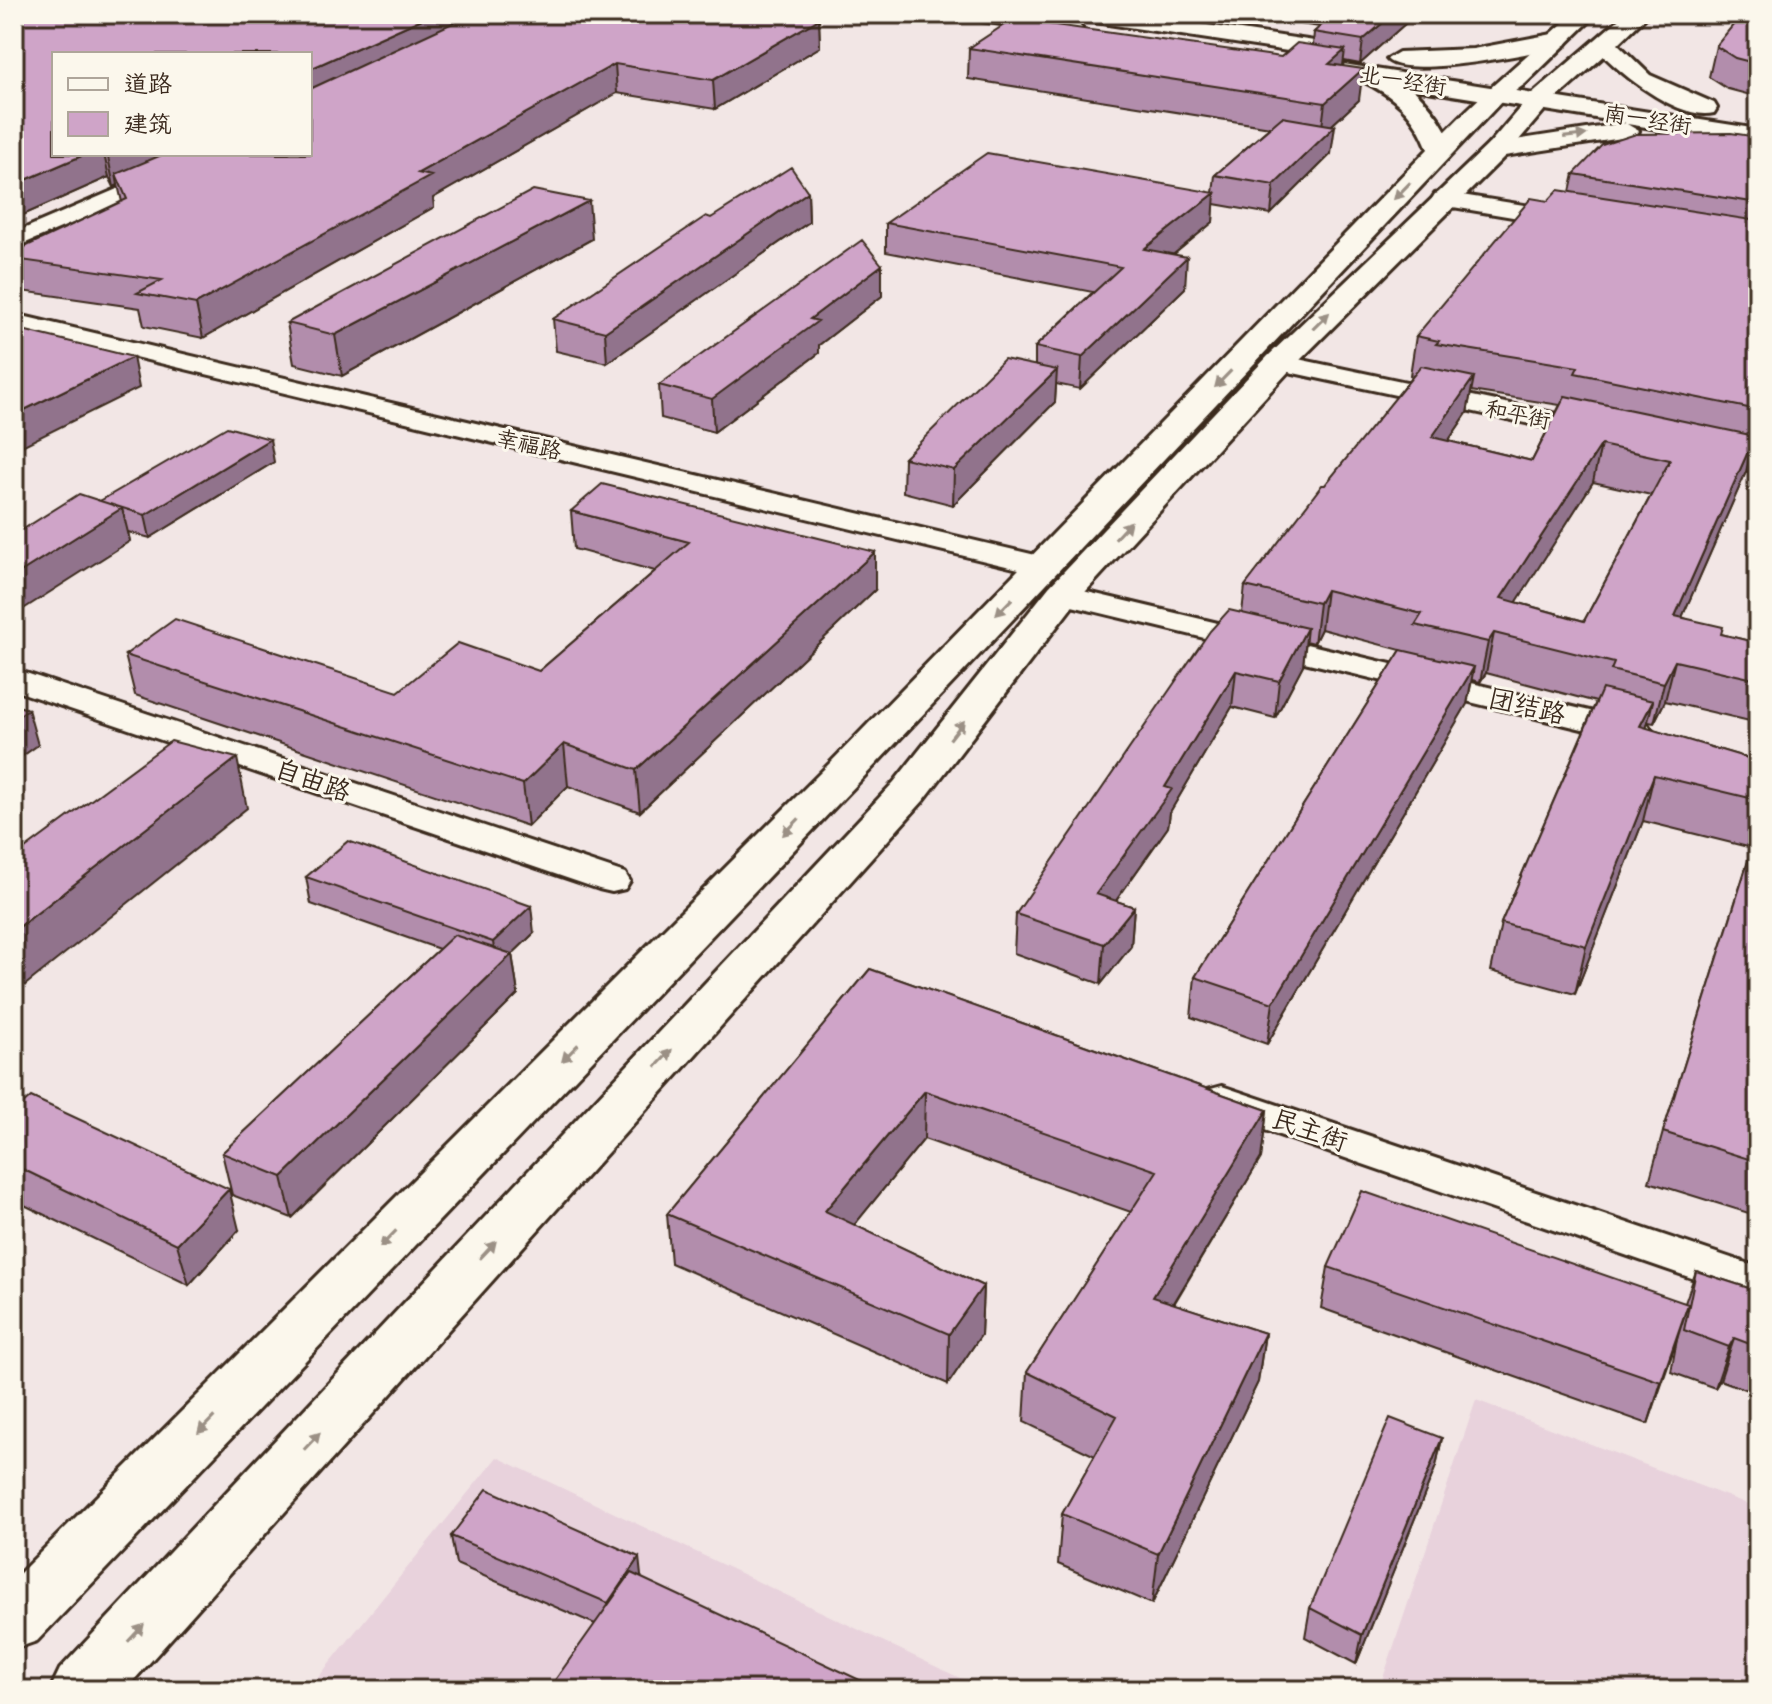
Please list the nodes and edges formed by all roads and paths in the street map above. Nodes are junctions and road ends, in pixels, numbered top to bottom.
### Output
1 (982, 14) edge
2 (1088, 14) edge
3 (1586, 14) edge
4 (1638, 14) edge
5 (1558, 40) junction
6 (1605, 44) junction
7 (1378, 67) junction
8 (1528, 90) junction
9 (1705, 108) junction
10 (1758, 117) edge
11 (1724, 131) junction
12 (1758, 137) edge
13 (1498, 149) junction
14 (1441, 150) junction
15 (212, 156) edge
16 (1443, 199) junction
17 (1585, 222) edge
18 (14, 241) edge
19 (14, 321) edge
20 (1279, 363) junction
21 (1618, 435) edge
22 (1680, 448) edge
23 (1758, 464) edge
24 (1044, 566) junction
25 (1062, 595) junction
26 (14, 679) edge
27 (1665, 739) edge
28 (612, 881) dead end
29 (1191, 1089) edge
30 (1758, 1284) edge
31 (14, 1621) edge
32 (83, 1690) edge

1 - 7 main road, 北一经街
2 - 7 main road, 北一经街
3 - 5 main road
4 - 6 main road
5 - 7 main road
5 - 8 main road
6 - 8 main road
6 - 9 main road
7 - 8 main road, 北一经街
7 - 14 main road
8 - 9 main road, 南一经街
8 - 11 main road, 南一经街
8 - 13 main road
8 - 14 main road
9 - 10 main road, 南一经街
11 - 12 main road, 南一经街
13 -> 11 main road
13 - 16 main road
14 -> 24 main road
15 - 18 street
16 - 17 street
20 -> 16 main road
19 - 24 street, 幸福路
20 - 21 street, 和平街
25 -> 20 main road
22 - 23 street
24 -> 31 main road
25 - 27 street, 团结路
32 -> 25 main road
26 - 28 street, 自由路
29 - 30 street, 民主街

